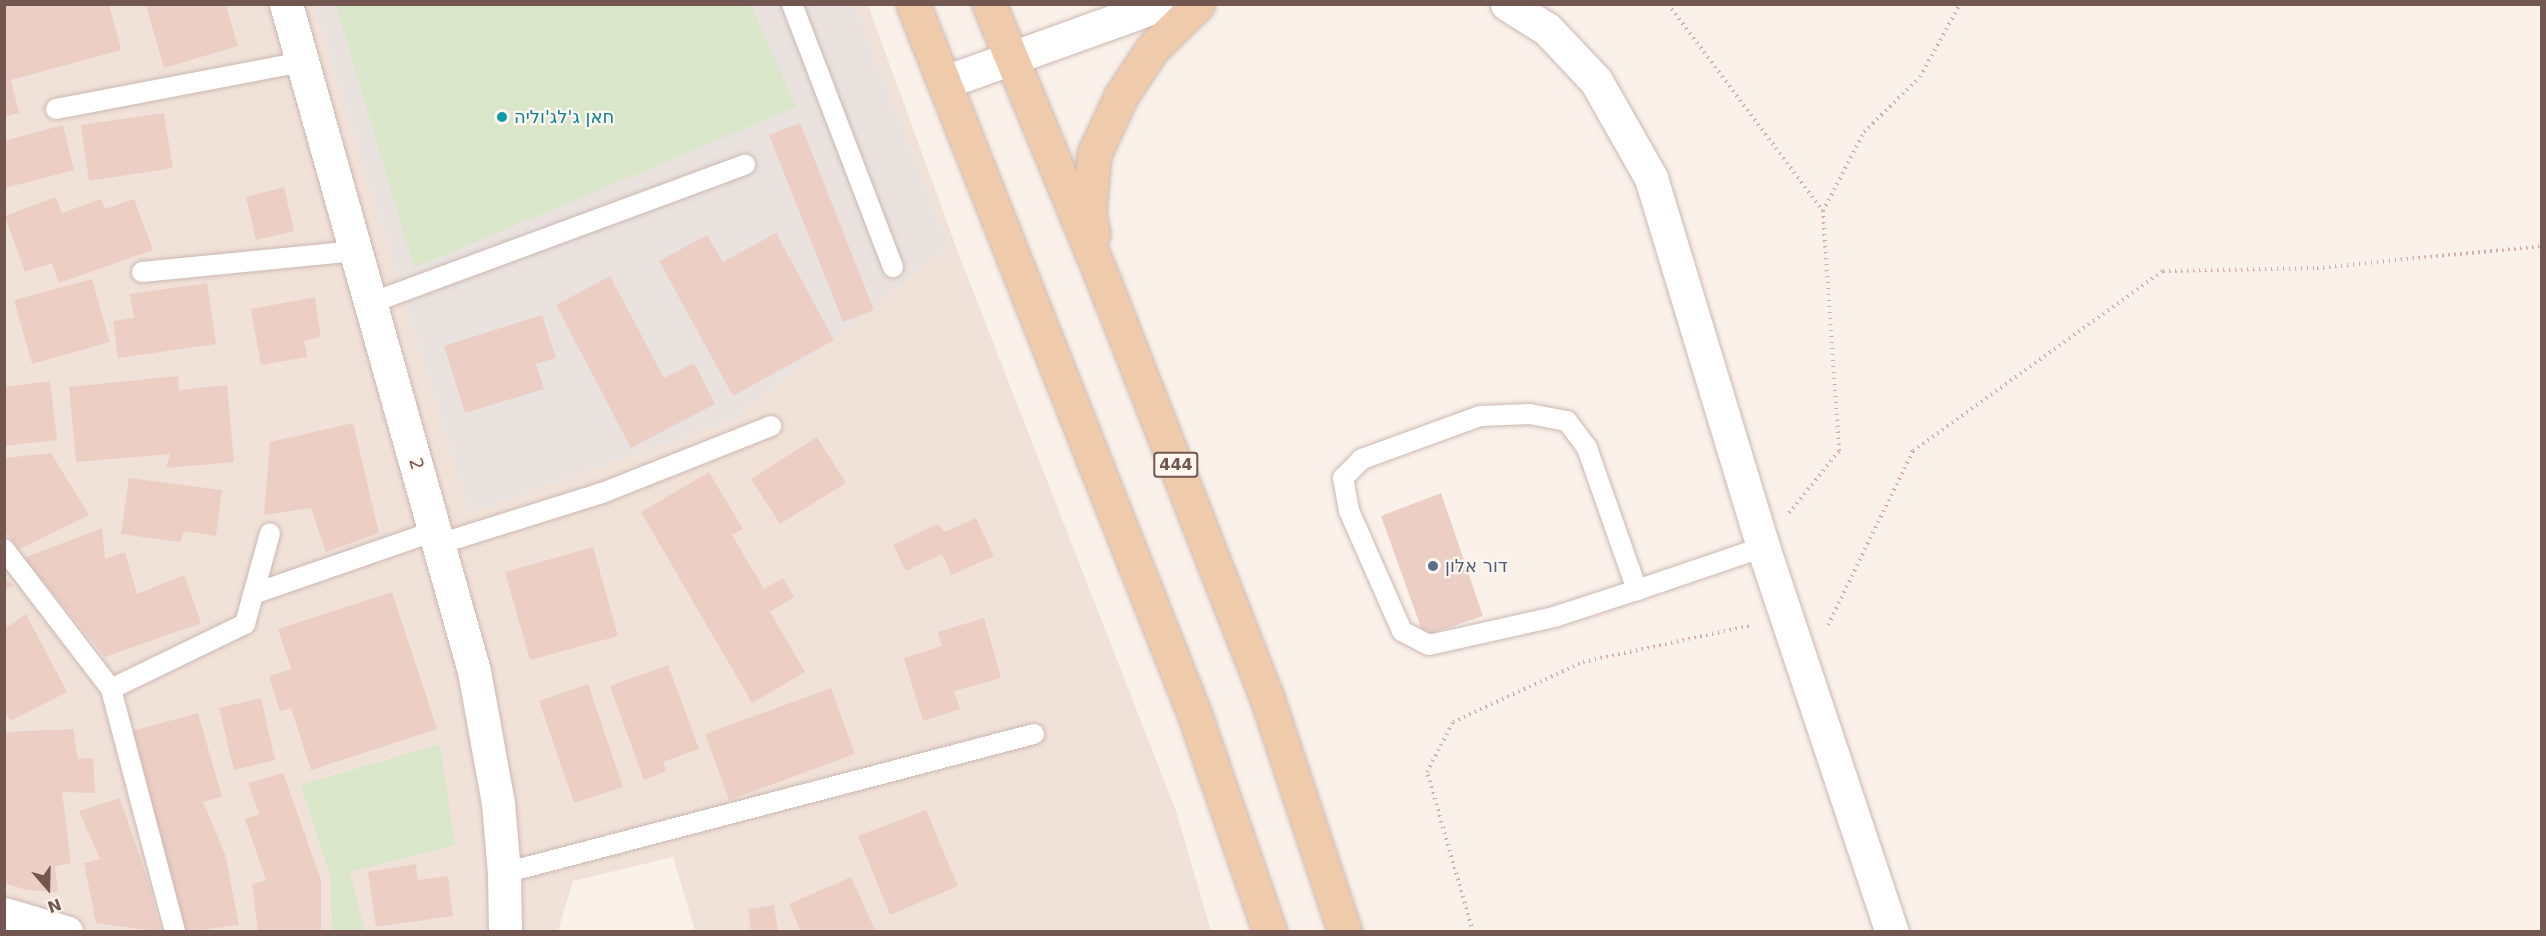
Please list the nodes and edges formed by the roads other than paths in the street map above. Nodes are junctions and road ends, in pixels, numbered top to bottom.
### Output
1 (286, 4) edge
2 (792, 4) edge
3 (913, 4) edge
4 (989, 4) edge
5 (1162, 4) edge
6 (1198, 4) edge
7 (1507, 4) edge
8 (1010, 56) junction
9 (302, 62) junction
10 (945, 82) junction
11 (56, 109) dead end
12 (745, 165) dead end
13 (356, 251) junction
14 (893, 267) dead end
15 (142, 272) dead end
16 (1102, 277) junction
17 (371, 303) junction
18 (771, 426) dead end
19 (270, 533) dead end
20 (437, 537) junction
21 (1762, 547) junction
22 (4, 549) edge
23 (1636, 590) junction
24 (253, 594) junction
25 (111, 689) junction
26 (1034, 734) dead end
27 (504, 873) junction
28 (4, 915) edge
29 (66, 932) edge
30 (175, 932) edge
31 (505, 932) edge
32 (1270, 932) edge
33 (1345, 932) edge
34 (1892, 932) edge

1 - 9 street, 2
2 - 14 lane
3 - 10 main road
4 - 8 main road, 444
5 - 8 street
6 - 16 main road
7 - 21 street
8 - 10 street
8 - 16 main road, 444
9 - 11 lane
9 - 13 street, 2
10 - 32 main road
12 - 17 lane
13 - 15 lane
13 - 17 street, 2
16 - 33 main road, 444
17 - 20 street, 2
18 - 20 lane
19 - 24 lane
20 - 24 lane
20 - 27 street, 2
21 - 23 lane
21 - 34 street
22 - 25 lane
23 - 23 lane
24 - 25 lane
25 - 30 lane
26 - 27 lane
27 - 31 street, 2
28 - 29 street

